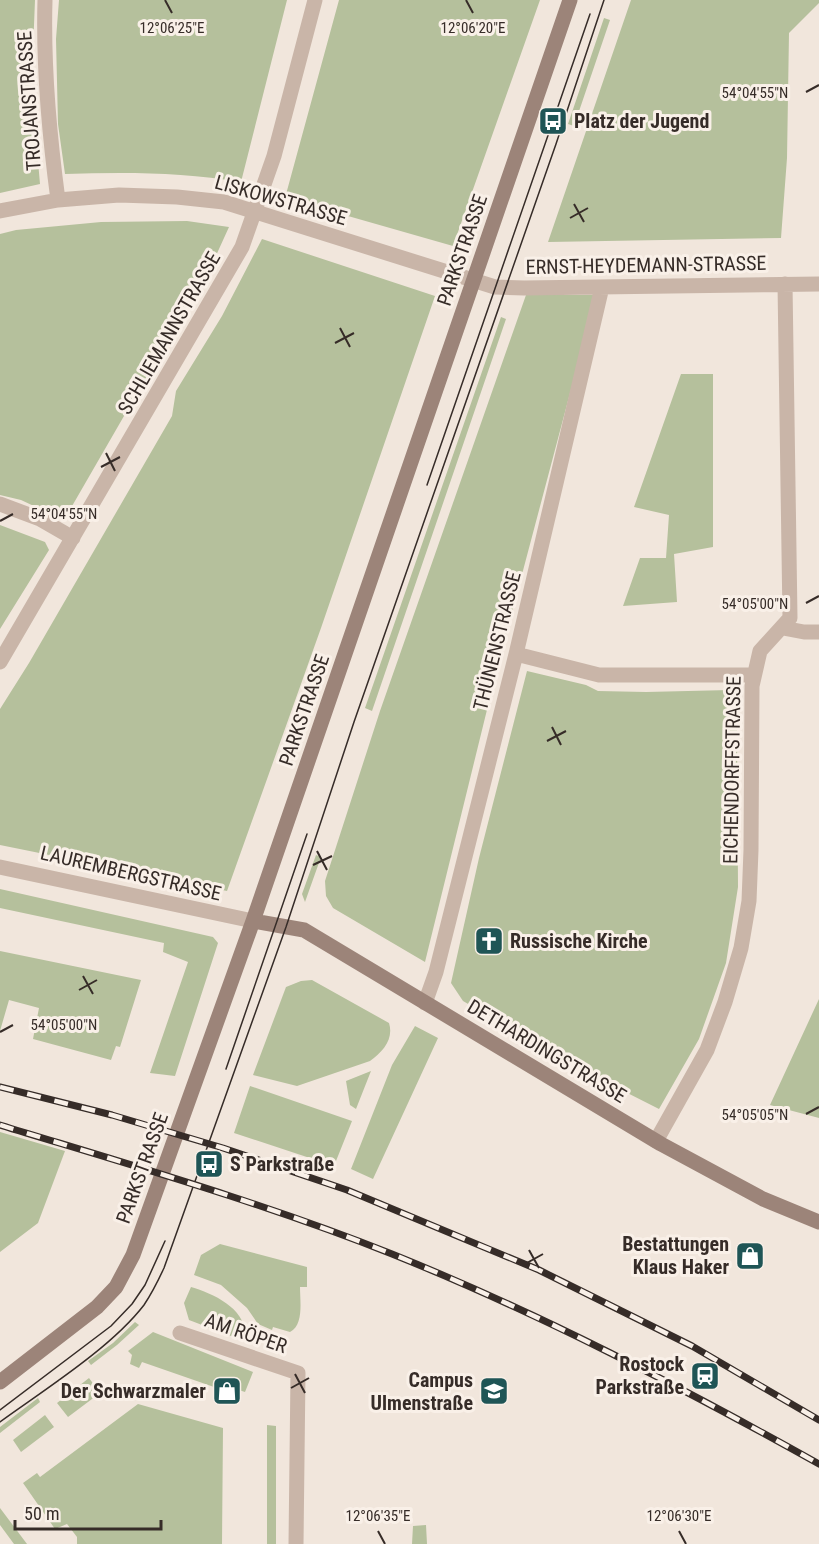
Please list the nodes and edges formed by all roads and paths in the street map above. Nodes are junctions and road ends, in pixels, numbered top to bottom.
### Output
1 (45, 0) edge
2 (315, 0) edge
3 (570, 0) edge
4 (58, 200) junction
5 (0, 211) edge
6 (256, 212) junction
7 (474, 279) junction
8 (785, 284) junction
9 (819, 284) edge
10 (602, 287) junction
11 (0, 504) edge
12 (73, 538) junction
13 (783, 628) junction
14 (819, 632) edge
15 (516, 654) junction
16 (0, 662) edge
17 (754, 675) junction
18 (0, 867) edge
19 (253, 921) junction
20 (425, 1003) junction
21 (656, 1142) junction
22 (819, 1222) edge
23 (180, 1333) dead end
24 (0, 1382) edge
25 (296, 1544) edge

1 - 4 street, TROJANSTRASSE
2 - 6 street, SCHLIEMANNSTRASSE
3 - 7 main road, PARKSTRASSE
4 - 5 street, LISKOWSTRASSE
4 - 6 street, LISKOWSTRASSE
6 - 7 street, LISKOWSTRASSE
6 - 12 street, SCHLIEMANNSTRASSE
7 - 10 street, ERNST-HEYDEMANN-STRASSE
7 - 19 main road, PARKSTRASSE
8 - 9 street, ERNST-HEYDEMANN-STRASSE
8 - 10 street, ERNST-HEYDEMANN-STRASSE
8 - 13 street
10 - 15 street, THÜNENSTRASSE
11 - 12 street
12 - 16 street, SCHLIEMANNSTRASSE
13 - 14 street
13 - 17 street, EICHENDORFFSTRASSE
15 - 17 street
15 - 20 street, THÜNENSTRASSE
17 - 21 street, EICHENDORFFSTRASSE
18 - 19 street, LAUREMBERGSTRASSE
19 - 20 main road, DETHARDINGSTRASSE
19 - 24 main road, PARKSTRASSE
20 - 21 main road, DETHARDINGSTRASSE
21 - 22 main road, DETHARDINGSTRASSE
23 - 25 street, AM RÖPER

